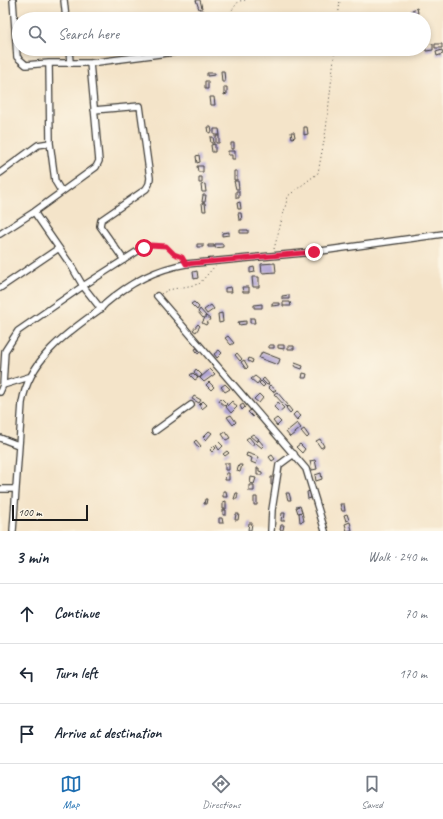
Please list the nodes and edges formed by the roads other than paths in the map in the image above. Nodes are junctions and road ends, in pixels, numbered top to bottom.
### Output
1 (13, 0) edge
2 (64, 0) edge
3 (14, 12) edge
4 (65, 12) edge
5 (17, 56) edge
6 (70, 56) edge
7 (143, 56) edge
8 (49, 63) junction
9 (70, 63) junction
10 (90, 63) junction
11 (94, 110) junction
12 (50, 143) junction
13 (0, 173) edge
14 (61, 191) junction
15 (34, 212) junction
16 (0, 234) edge
17 (443, 234) edge
18 (59, 248) junction
19 (144, 248) road end
20 (124, 260) junction
21 (83, 286) junction
22 (0, 288) edge
23 (157, 296) road end
24 (101, 309) junction
25 (2, 351) edge
26 (29, 377) junction
27 (2, 385) junction
28 (0, 392) edge
29 (191, 405) dead end
30 (155, 431) dead end
31 (0, 438) edge
32 (18, 445) junction
33 (294, 454) junction
34 (0, 489) edge
35 (16, 489) junction
36 (13, 531) edge
37 (272, 531) edge
38 (325, 531) edge

1 - 3 street
2 - 4 street
5 - 8 street
6 - 9 street
7 - 10 street
8 - 9 street
8 - 12 street
9 - 10 street
10 - 11 street
11 - 14 street
11 - 20 street
12 - 13 street
12 - 14 street
14 - 15 street
15 - 16 street
15 - 18 street
17 - 24 street
18 - 21 street
18 - 22 street
19 - 20 street
20 - 21 street
21 - 24 street
21 - 25 street
23 - 33 street
24 - 26 street
25 - 27 street
26 - 27 street
26 - 32 street
27 - 28 street
29 - 30 street
31 - 32 street
32 - 35 street
33 - 37 street
33 - 38 street
34 - 35 street
35 - 36 street

